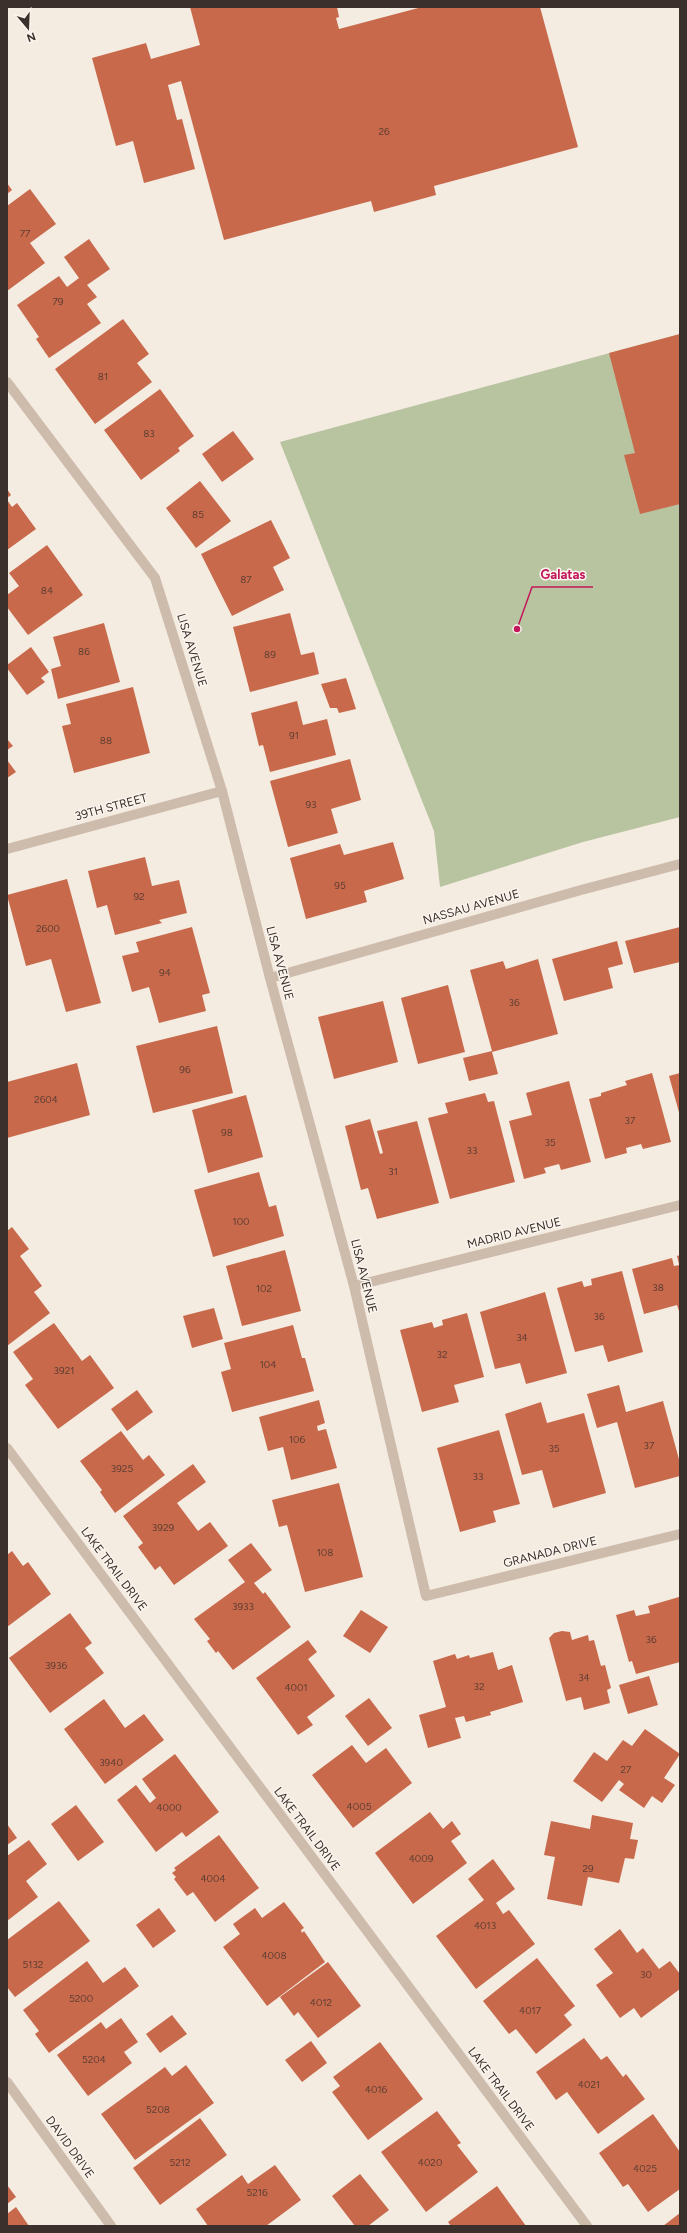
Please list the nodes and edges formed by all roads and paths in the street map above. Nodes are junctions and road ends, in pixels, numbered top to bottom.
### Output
1 (7, 382) edge
2 (222, 791) junction
3 (7, 849) edge
4 (680, 864) edge
5 (270, 978) junction
6 (680, 1205) edge
7 (354, 1286) junction
8 (7, 1448) edge
9 (680, 1534) edge
10 (426, 1596) joint
11 (7, 2082) edge
12 (111, 2226) edge
13 (587, 2226) edge

1 - 2 street, LISA AVENUE
2 - 3 street, 39TH STREET
2 - 5 street, LISA AVENUE
4 - 5 street, NASSAU AVENUE
5 - 7 street, LISA AVENUE
6 - 7 street, MADRID AVENUE
7 - 10 street, LISA AVENUE
8 - 13 street, LAKE TRAIL DRIVE
9 - 10 street, GRANADA DRIVE
11 - 12 street, DAVID DRIVE

